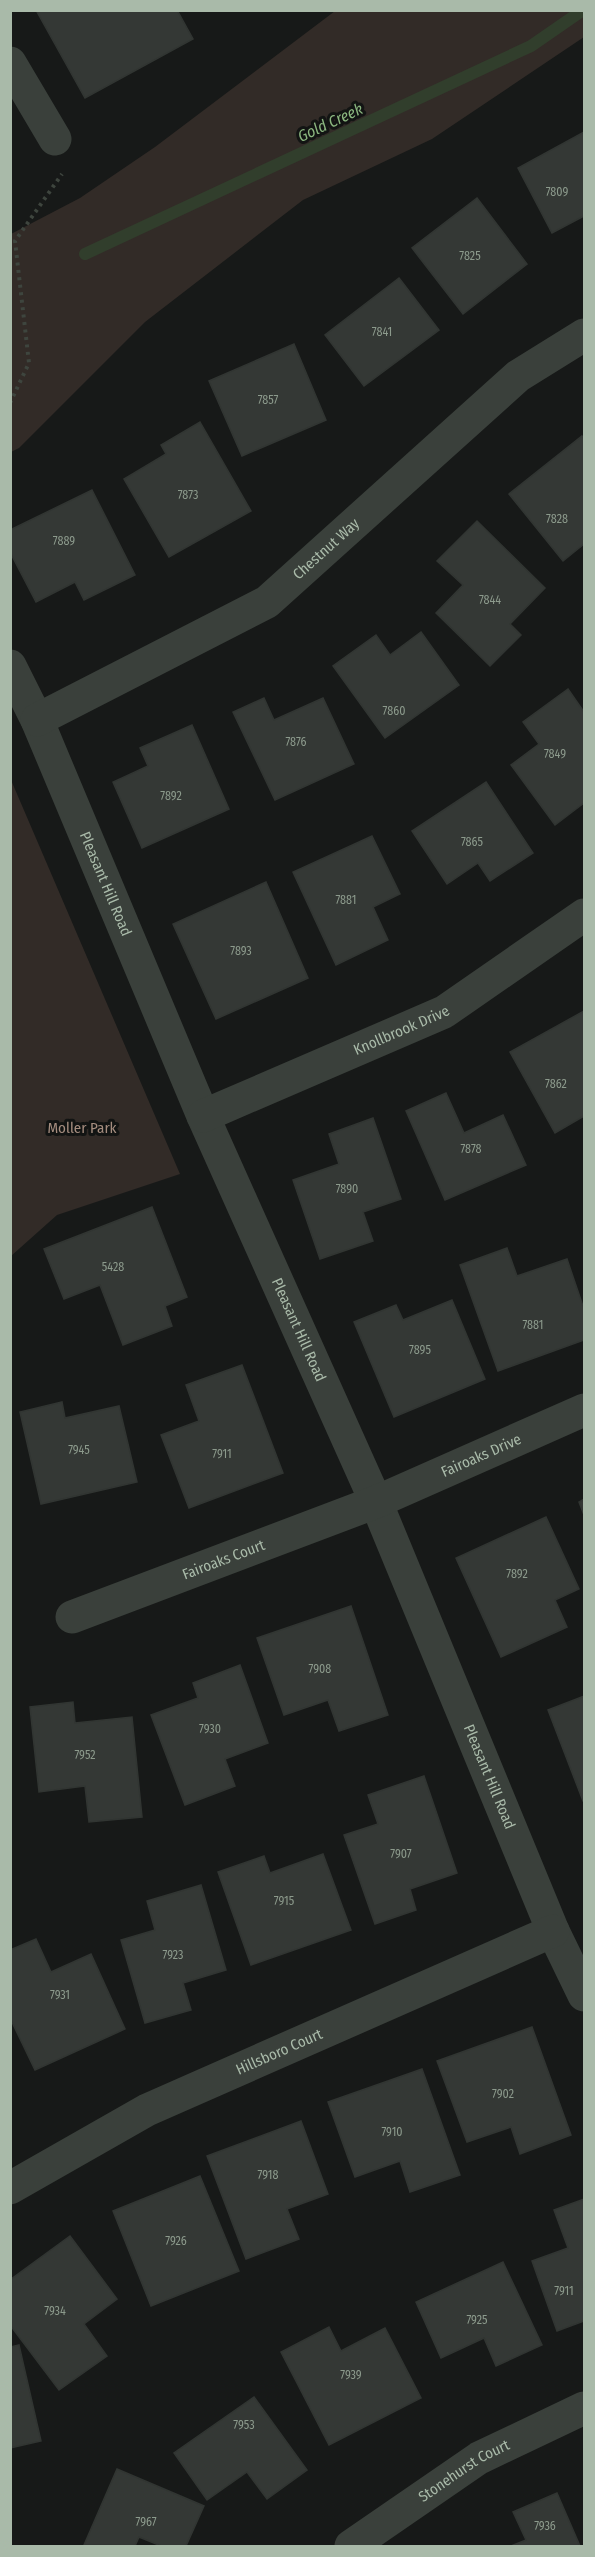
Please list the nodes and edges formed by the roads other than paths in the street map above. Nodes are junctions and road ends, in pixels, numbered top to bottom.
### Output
1 (10, 63) edge
2 (55, 140) road end
3 (585, 335) edge
4 (10, 666) edge
5 (37, 720) junction
6 (585, 915) edge
7 (203, 1116) junction
8 (585, 1410) edge
9 (376, 1502) junction
10 (72, 1617) dead end
11 (553, 1931) junction
12 (585, 1995) edge
13 (10, 2188) edge
14 (585, 2408) edge
15 (351, 2547) edge

1 - 2 street
3 - 5 street, Chestnut Way
4 - 5 street, Pleasant Hill Road
5 - 7 street, Pleasant Hill Road
6 - 7 street, Knollbrook Drive
7 - 9 street, Pleasant Hill Road
8 - 9 street, Fairoaks Drive
9 - 10 street, Fairoaks Court
9 - 11 street, Pleasant Hill Road
11 - 12 street, Pleasant Hill Road
11 - 13 street, Hillsboro Court
14 - 15 street, Stonehurst Court

